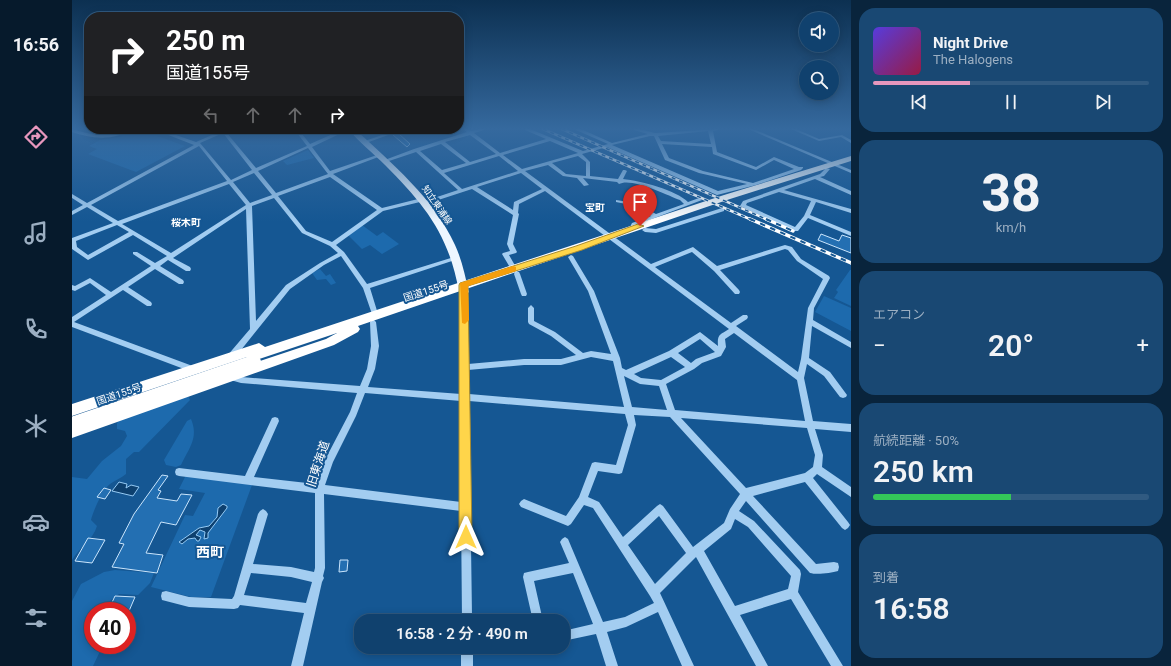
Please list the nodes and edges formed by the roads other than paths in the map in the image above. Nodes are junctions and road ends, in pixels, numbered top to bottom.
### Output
1 (168, 160) edge
2 (211, 160) edge
3 (247, 160) edge
4 (280, 160) edge
5 (319, 160) edge
6 (377, 160) edge
7 (382, 160) edge
8 (427, 160) edge
9 (465, 160) edge
10 (479, 160) edge
11 (508, 160) edge
12 (558, 160) edge
13 (587, 160) edge
14 (643, 160) edge
15 (670, 160) edge
16 (733, 160) edge
17 (771, 160) edge
18 (779, 160) edge
19 (816, 160) edge
20 (846, 160) edge
21 (469, 163) junction
22 (549, 163) junction
23 (830, 167) junction
24 (691, 168) junction
25 (255, 171) junction
26 (521, 171) junction
27 (625, 171) dead end
28 (441, 172) junction
29 (851, 172) edge
30 (330, 174) junction
31 (579, 177) junction
32 (588, 177) junction
33 (680, 177) junction
34 (815, 177) junction
35 (230, 182) junction
36 (619, 182) junction
37 (754, 184) junction
38 (586, 185) dead end
39 (474, 188) junction
40 (546, 190) junction
41 (779, 190) junction
42 (462, 191) junction
43 (851, 193) edge
44 (72, 196) edge
45 (273, 196) junction
46 (631, 196) dead end
47 (699, 200) dead end
48 (814, 200) junction
49 (423, 201) junction
50 (618, 201) dead end
51 (629, 204) junction
52 (687, 204) junction
53 (88, 205) junction
54 (250, 206) junction
55 (381, 210) junction
56 (722, 210) dead end
57 (851, 211) edge
58 (72, 213) edge
59 (515, 213) junction
60 (656, 216) junction
61 (807, 216) junction
62 (118, 223) junction
63 (632, 229) junction
64 (645, 230) junction
65 (132, 232) junction
66 (851, 234) edge
67 (613, 238) junction
68 (72, 240) edge
69 (332, 245) junction
70 (342, 252) junction
71 (135, 253) dead end
72 (571, 256) junction
73 (170, 257) junction
74 (456, 258) junction
75 (156, 266) junction
76 (651, 266) junction
77 (188, 269) dead end
78 (716, 270) junction
79 (515, 271) junction
80 (181, 282) dead end
81 (72, 287) edge
82 (124, 287) junction
83 (366, 287) junction
84 (464, 288) junction
85 (738, 292) dead end
86 (524, 294) dead end
87 (112, 295) junction
88 (149, 304) dead end
89 (531, 308) dead end
90 (745, 317) dead end
91 (374, 318) junction
92 (72, 320) edge
93 (809, 321) junction
94 (72, 324) edge
95 (352, 326) junction
96 (733, 328) junction
97 (253, 330) junction
98 (851, 345) edge
99 (720, 351) junction
100 (672, 352) junction
101 (582, 356) junction
102 (230, 358) junction
103 (616, 358) junction
104 (253, 359) junction
105 (805, 359) junction
106 (465, 367) junction
107 (691, 367) junction
108 (195, 370) junction
109 (619, 370) junction
110 (628, 373) junction
111 (230, 377) junction
112 (800, 378) junction
113 (662, 383) junction
114 (207, 386) junction
115 (363, 389) junction
116 (843, 395) dead end
117 (464, 397) junction
118 (72, 410) edge
119 (628, 410) junction
120 (672, 414) junction
121 (72, 416) edge
122 (275, 421) dead end
123 (72, 424) edge
124 (810, 425) junction
125 (851, 428) edge
126 (72, 431) edge
127 (817, 469) junction
128 (180, 472) dead end
129 (807, 477) junction
130 (248, 480) junction
131 (319, 490) junction
132 (851, 492) edge
133 (746, 493) junction
134 (582, 500) junction
135 (524, 504) dead end
136 (466, 507) junction
137 (733, 512) junction
138 (263, 514) dead end
139 (845, 525) dead end
140 (565, 542) dead end
141 (622, 544) junction
142 (695, 552) junction
143 (576, 567) junction
144 (834, 567) dead end
145 (247, 568) junction
146 (319, 578) junction
147 (654, 592) junction
148 (793, 593) junction
149 (166, 596) dead end
150 (238, 599) junction
151 (659, 606) junction
152 (310, 609) junction
153 (733, 612) junction
154 (466, 614) edge
155 (536, 614) edge
156 (600, 628) junction
157 (570, 634) edge
158 (467, 654) edge
159 (298, 666) edge
160 (467, 666) edge
161 (612, 666) edge
162 (688, 666) edge
163 (762, 666) edge
164 (837, 666) edge

1 - 53 street
2 - 35 street
3 - 25 street, 旧東海道
4 - 25 street
5 - 30 street
6 - 30 street
7 - 49 main road, 知立東浦線
8 - 28 street
9 - 21 street
10 - 21 street
11 - 26 street
12 - 22 street
13 - 32 street
14 - 33 street
15 - 24 street
16 - 17 street
18 - 37 street
19 - 23 street
20 - 23 highway, 国道155号
21 - 28 street
22 - 26 street
22 - 31 street
23 - 29 street
23 - 34 street
23 - 63 highway, 国道155号
23 - 64 highway, 国道155号
24 - 33 street
24 - 37 street
25 - 35 street
25 - 45 street, 旧東海道
26 - 39 street
26 - 40 street
27 - 36 street
28 - 42 street
30 - 45 street
30 - 55 street
31 - 32 street
31 - 38 street
32 - 36 street
33 - 37 street
34 - 41 street
34 - 43 street
35 - 54 street
35 - 62 street
36 - 52 street
39 - 42 street
39 - 59 street
40 - 59 street
40 - 67 street
41 - 48 street
41 - 61 street
42 - 49 street
44 - 53 street
45 - 54 street
45 - 69 street, 旧東海道
46 - 51 street
47 - 52 street
48 - 57 street
48 - 61 street
49 - 55 street
49 - 74 main road, 知立東浦線
50 - 51 street
51 - 60 street
52 - 60 street
53 - 58 street
53 - 62 street
54 - 73 street
54 - 97 street
55 - 69 street
56 - 64 street
59 - 79 street
60 - 63 street
61 - 66 street
62 - 65 street
62 - 68 street
63 - 67 highway, 国道155号
64 - 67 highway, 国道155号
65 - 68 street
65 - 73 street
67 - 72 highway, 国道155号
67 - 76 street
67 - 79 highway, 国道155号
69 - 70 street, 旧東海道
70 - 83 street, 旧東海道
70 - 97 street
71 - 75 street
72 - 79 highway, 国道155号
72 - 103 street
73 - 75 street
73 - 77 street
74 - 83 street
74 - 84 main road, 知立東浦線
75 - 80 street
75 - 82 street
76 - 78 street
76 - 96 street
78 - 85 street
78 - 93 street
79 - 84 highway, 国道155号
79 - 86 street
81 - 87 street
82 - 87 street
82 - 88 street
83 - 91 street, 旧東海道
84 - 91 highway, 国道155号
84 - 106 street
87 - 92 street
89 - 101 street
90 - 96 street
91 - 95 highway, 国道155号
91 - 115 street, 旧東海道
93 - 98 street
93 - 105 street
94 - 108 street
95 - 102 highway
95 - 104 highway, 国道155号
95 - 111 highway
96 - 99 street
96 - 112 street
97 - 102 street
99 - 100 street
99 - 107 street
100 - 107 street
100 - 110 street
101 - 103 street
101 - 106 street
102 - 108 highway
102 - 114 street
103 - 109 street
104 - 121 highway, 国道155号
104 - 123 highway, 国道155号, bridge
105 - 112 street
105 - 116 street
106 - 117 street
107 - 113 street
108 - 118 highway
109 - 110 street
109 - 119 street
110 - 113 street
111 - 114 highway
111 - 115 street
112 - 124 street
113 - 120 street
114 - 126 highway
115 - 117 street
115 - 131 street, 旧東海道
117 - 119 street
117 - 136 street
119 - 120 street
119 - 134 street
120 - 124 street
120 - 133 street
122 - 130 street
124 - 125 street
124 - 127 street
127 - 129 street
127 - 132 street
128 - 130 street
129 - 133 street
129 - 139 street
130 - 131 street
131 - 136 street
131 - 146 street, 旧東海道
133 - 137 street
133 - 144 street
134 - 135 street
134 - 141 street
136 - 154 street
137 - 142 street
137 - 148 street
138 - 145 street
140 - 143 street
141 - 142 street
141 - 147 street
142 - 147 street
142 - 153 street
143 - 155 street
143 - 156 street
145 - 146 street
145 - 150 street
146 - 152 street, 旧東海道
147 - 151 street
148 - 153 street
148 - 164 street
149 - 150 street
150 - 152 street
151 - 156 street
151 - 162 street
152 - 159 street, 旧東海道
153 - 163 street
156 - 157 street
156 - 161 street
158 - 160 street

